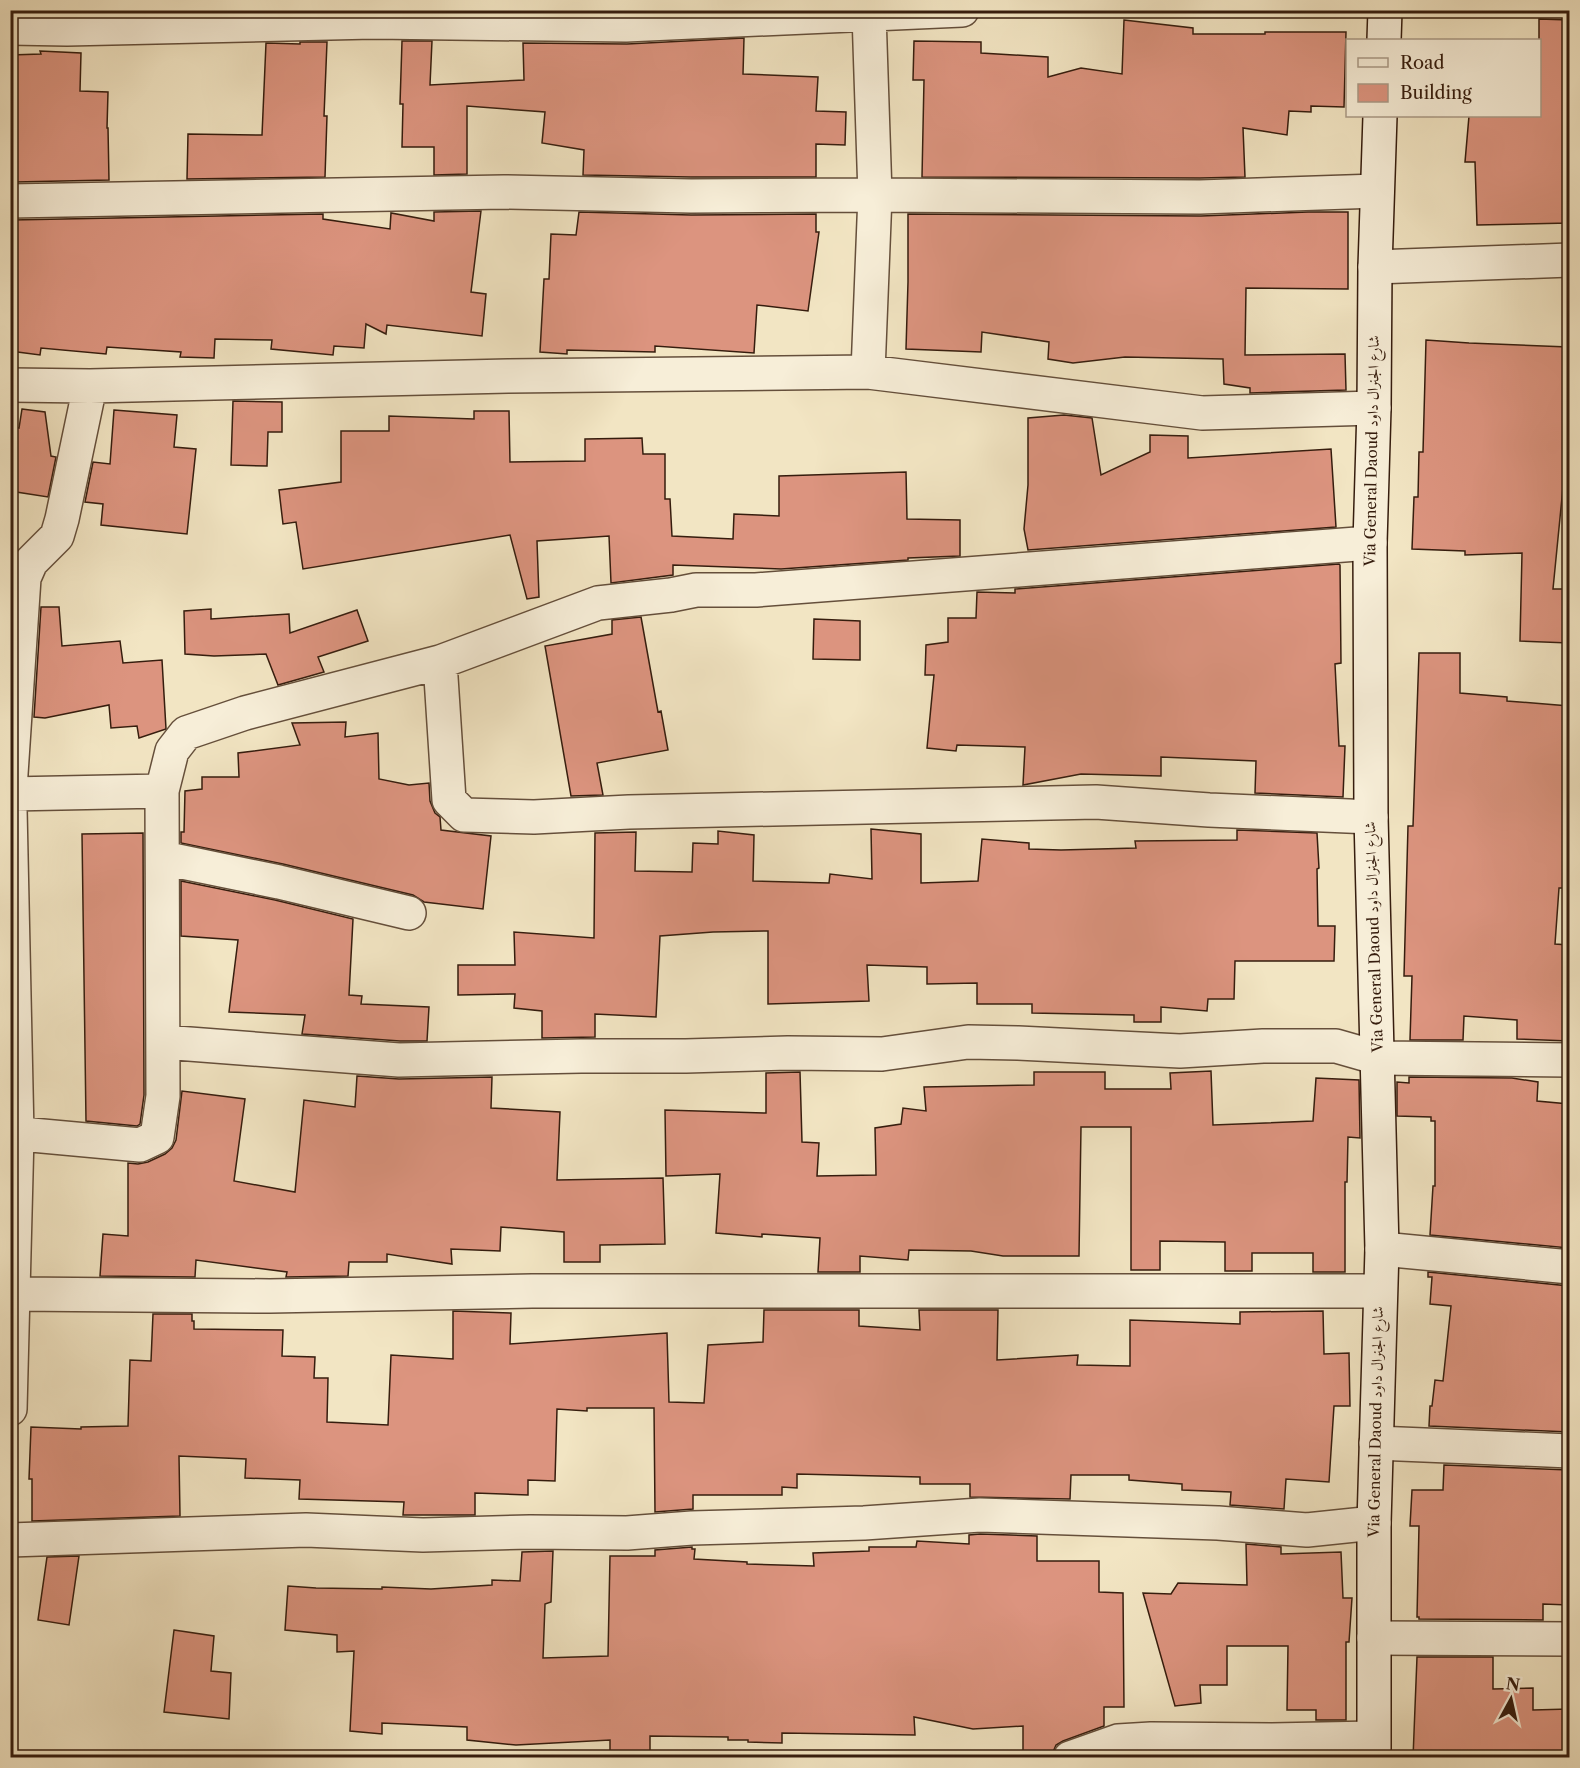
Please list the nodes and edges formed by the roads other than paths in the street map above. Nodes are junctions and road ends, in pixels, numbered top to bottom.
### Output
1 (962, 10) edge
2 (1385, 10) edge
3 (869, 14) junction
4 (10, 28) edge
5 (1384, 39) edge
6 (1380, 117) edge
7 (1377, 191) junction
8 (875, 195) junction
9 (10, 201) edge
10 (1569, 260) edge
11 (1375, 267) junction
12 (868, 372) junction
13 (10, 385) edge
14 (90, 386) junction
15 (1374, 408) junction
16 (1370, 543) junction
17 (440, 662) junction
18 (10, 789) edge
19 (162, 791) junction
20 (10, 794) edge
21 (10, 809) edge
22 (1371, 817) junction
23 (163, 858) junction
24 (409, 913) dead end
25 (163, 1042) junction
26 (1378, 1058) junction
27 (1569, 1060) edge
28 (14, 1134) edge
29 (1382, 1250) junction
30 (1569, 1267) edge
31 (1379, 1291) junction
32 (14, 1294) junction
33 (10, 1408) edge
34 (1376, 1443) junction
35 (1569, 1451) edge
36 (1374, 1523) junction
37 (10, 1540) edge
38 (1374, 1638) junction
39 (1569, 1639) edge
40 (1373, 1748) edge
41 (1070, 1758) edge

1 - 3 street
2 - 5 street
3 - 4 street
3 - 8 street
6 - 7 street, Via General Daoud شارع الجنرال داود
7 - 8 street
7 - 11 street, Via General Daoud شارع الجنرال داود
8 - 9 street
8 - 12 street
10 - 11 street
11 - 15 street, Via General Daoud شارع الجنرال داود
12 - 14 street
12 - 15 street
13 - 14 street
14 - 18 street
15 - 16 street, Via General Daoud شارع الجنرال داود
16 - 17 street
16 - 22 street, Via General Daoud شارع الجنرال داود
17 - 19 street
17 - 22 street
19 - 20 street
19 - 23 street
21 - 28 street
22 - 26 street, Via General Daoud شارع الجنرال داود
23 - 24 street
23 - 25 street
25 - 26 street
25 - 28 street
26 - 27 street
26 - 29 street, Via General Daoud شارع الجنرال داود
28 - 32 street
29 - 30 street
29 - 31 street, Via General Daoud شارع الجنرال داود
31 - 32 street
31 - 34 street, Via General Daoud شارع الجنرال داود
32 - 33 street
34 - 35 street
34 - 36 street, Via General Daoud شارع الجنرال داود
36 - 37 street
36 - 38 street, Via General Daoud شارع الجنرال داود
38 - 39 street
38 - 40 street, Via General Daoud شارع الجنرال داود
40 - 41 street

